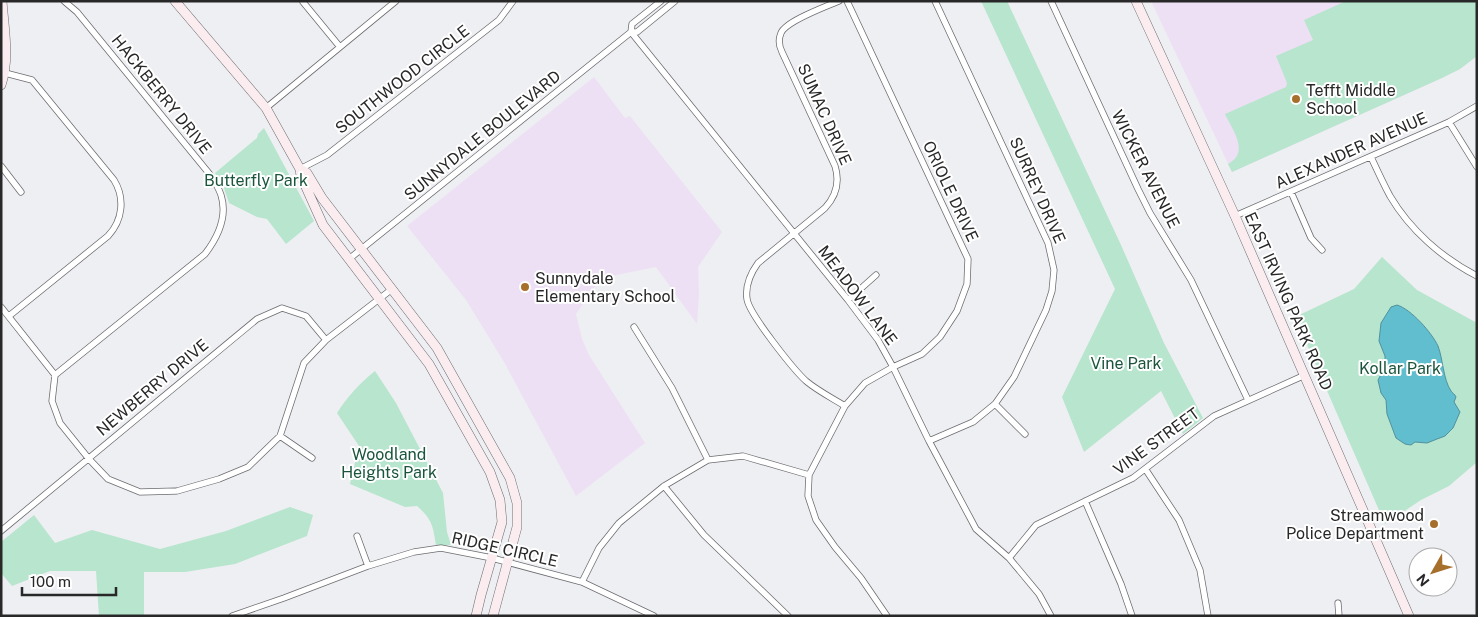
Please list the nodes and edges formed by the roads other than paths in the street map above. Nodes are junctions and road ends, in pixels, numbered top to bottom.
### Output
1 (2, 1) edge
2 (64, 1) edge
3 (175, 1) edge
4 (396, 1) edge
5 (513, 1) edge
6 (661, 1) edge
7 (675, 1) edge
8 (839, 1) edge
9 (847, 1) edge
10 (935, 1) edge
11 (1051, 1) edge
12 (1136, 1) edge
13 (303, 2) edge
14 (3, 28) edge
15 (631, 32) junction
16 (340, 47) junction
17 (5, 73) junction
18 (1, 85) edge
19 (1477, 106) edge
20 (266, 108) junction
21 (1449, 122) junction
22 (1371, 157) junction
23 (1, 166) edge
24 (1477, 167) edge
25 (300, 169) junction
26 (22, 192) dead end
27 (1291, 192) junction
28 (1235, 216) junction
29 (793, 233) junction
30 (362, 249) junction
31 (1322, 250) dead end
32 (349, 259) junction
33 (876, 275) dead end
34 (1477, 276) edge
35 (392, 289) junction
36 (379, 298) junction
37 (848, 300) junction
38 (1, 307) edge
39 (9, 316) junction
40 (634, 328) dead end
41 (326, 340) junction
42 (894, 367) junction
43 (54, 375) junction
44 (1304, 376) junction
45 (1248, 400) junction
46 (995, 404) junction
47 (845, 406) junction
48 (1025, 434) dead end
49 (280, 436) junction
50 (929, 441) junction
51 (88, 458) junction
52 (312, 458) dead end
53 (708, 460) junction
54 (1146, 470) junction
55 (809, 475) junction
56 (664, 486) junction
57 (1085, 501) junction
58 (1, 531) edge
59 (357, 536) dead end
60 (492, 558) junction
61 (1009, 558) junction
62 (508, 563) junction
63 (368, 566) junction
64 (582, 582) junction
65 (1338, 603) dead end
66 (232, 616) edge
67 (476, 616) edge
68 (493, 616) edge
69 (654, 616) edge
70 (788, 616) edge
71 (887, 616) edge
72 (1051, 616) edge
73 (1132, 616) edge
74 (1208, 616) edge
75 (1339, 616) edge
76 (1409, 616) edge

1 - 14 street
2 - 43 street, HACKBERRY DRIVE
3 - 20 street
4 - 16 street
5 - 25 street, SOUTHWOOD CIRCLE
6 - 15 street, SUNNYDALE BOULEVARD
7 - 15 street, SUNNYDALE BOULEVARD
8 - 29 street, SUMAC DRIVE
9 - 42 street, ORIOLE DRIVE
10 - 46 street, SURREY DRIVE
11 - 45 street, WICKER AVENUE
12 - 28 street, EAST IRVING PARK ROAD
13 - 16 street
14 - 17 street
15 - 29 street, MEADOW LANE
15 - 30 street, SUNNYDALE BOULEVARD
16 - 20 street
17 - 18 street
17 - 39 street
19 - 21 street, ALEXANDER AVENUE
20 - 25 street
21 - 22 street, ALEXANDER AVENUE
21 - 24 street
22 - 27 street, ALEXANDER AVENUE
22 - 34 street
23 - 26 street
25 - 30 street
25 - 32 street
27 - 28 street, ALEXANDER AVENUE
27 - 31 street
28 - 44 street, EAST IRVING PARK ROAD
29 - 37 street, MEADOW LANE
29 - 47 street, SUMAC DRIVE
30 - 32 street, SUNNYDALE BOULEVARD
30 - 35 street
32 - 36 street
33 - 37 street
35 - 36 street
35 - 62 street
36 - 41 street
36 - 60 street
37 - 42 street, MEADOW LANE
38 - 39 street
39 - 43 street
40 - 53 street
41 - 49 street
41 - 51 street, NEWBERRY DRIVE
42 - 47 street, ORIOLE DRIVE
42 - 50 street, MEADOW LANE
43 - 51 street
44 - 45 street, VINE STREET
44 - 76 street, EAST IRVING PARK ROAD
45 - 54 street, VINE STREET
46 - 48 street
46 - 50 street, SURREY DRIVE
47 - 55 street, ORIOLE DRIVE
49 - 51 street
49 - 52 street
50 - 61 street, MEADOW LANE
51 - 58 street, NEWBERRY DRIVE
53 - 55 street
53 - 56 street
54 - 57 street, VINE STREET
54 - 74 street
55 - 71 street, ORIOLE DRIVE
56 - 64 street
56 - 70 street
57 - 61 street, VINE STREET
57 - 73 street
59 - 63 street
60 - 62 street, RIDGE CIRCLE
60 - 63 street, RIDGE CIRCLE
60 - 67 street
61 - 72 street, MEADOW LANE
62 - 64 street, RIDGE CIRCLE
62 - 68 street
63 - 66 street, RIDGE CIRCLE
64 - 69 street, RIDGE CIRCLE
65 - 75 street

